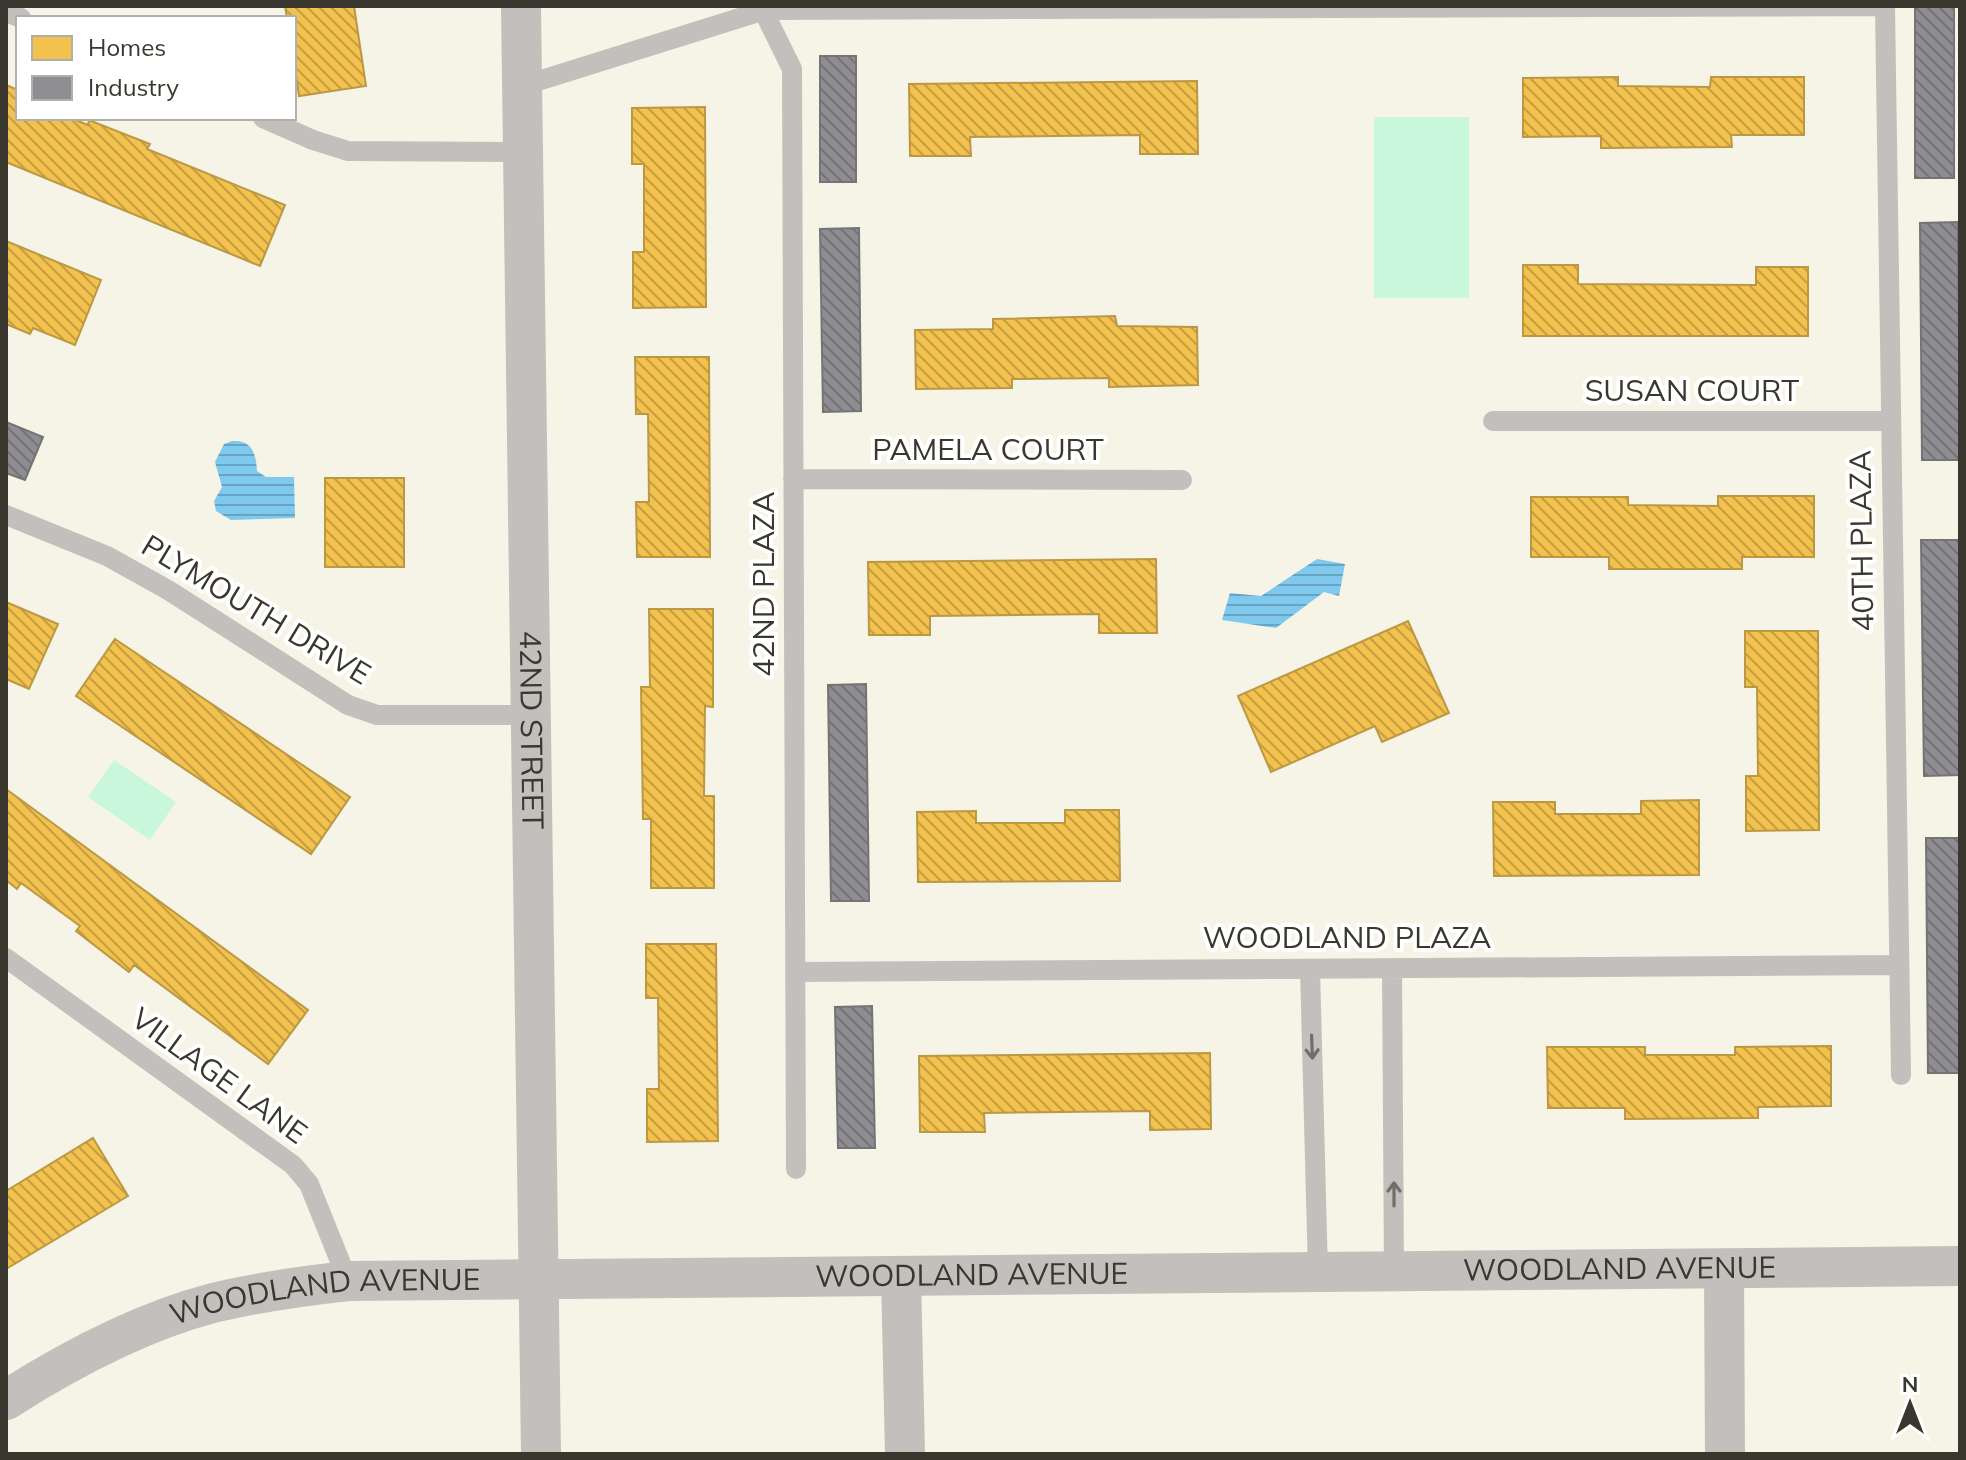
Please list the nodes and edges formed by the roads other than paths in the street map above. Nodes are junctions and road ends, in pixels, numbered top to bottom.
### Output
1 (521, 6) edge
2 (1885, 6) edge
3 (763, 8) edge
4 (522, 86) junction
5 (268, 120) edge
6 (524, 152) junction
7 (1493, 421) dead end
8 (1890, 421) junction
9 (793, 479) junction
10 (1182, 480) dead end
11 (6, 515) edge
12 (532, 715) junction
13 (6, 958) edge
14 (1898, 965) junction
15 (1392, 968) junction
16 (1310, 969) junction
17 (796, 972) junction
18 (1901, 1075) dead end
19 (796, 1169) dead end
20 (1960, 1266) edge
21 (1724, 1269) junction
22 (1394, 1272) junction
23 (1318, 1273) junction
24 (901, 1276) junction
25 (539, 1278) junction
26 (348, 1281) junction
27 (6, 1400) edge
28 (541, 1454) edge
29 (905, 1454) edge
30 (1725, 1454) edge

1 - 4 street, 42ND STREET
2 - 3 lane
2 - 8 lane, 40TH PLAZA
3 - 4 lane
3 - 9 lane, 42ND PLAZA
4 - 6 street, 42ND STREET
5 - 6 lane
6 - 12 street, 42ND STREET
7 - 8 lane, SUSAN COURT
8 - 14 lane, 40TH PLAZA
9 - 10 lane, PAMELA COURT
9 - 17 lane, 42ND PLAZA
11 - 12 lane, PLYMOUTH DRIVE
12 - 25 street, 42ND STREET
13 - 26 lane, VILLAGE LANE
14 - 15 lane, WOODLAND PLAZA
14 - 18 lane, 40TH PLAZA
15 - 16 lane, WOODLAND PLAZA
22 -> 15 lane
16 - 17 lane, WOODLAND PLAZA
16 -> 23 lane
17 - 19 lane, 42ND PLAZA
20 - 21 street, WOODLAND AVENUE
21 - 22 street, WOODLAND AVENUE
21 - 30 street
22 - 23 street, WOODLAND AVENUE
23 - 24 street, WOODLAND AVENUE
24 - 25 street, WOODLAND AVENUE
24 - 29 street
25 - 26 street, WOODLAND AVENUE
25 - 28 street, 42ND STREET
26 - 27 street, WOODLAND AVENUE

